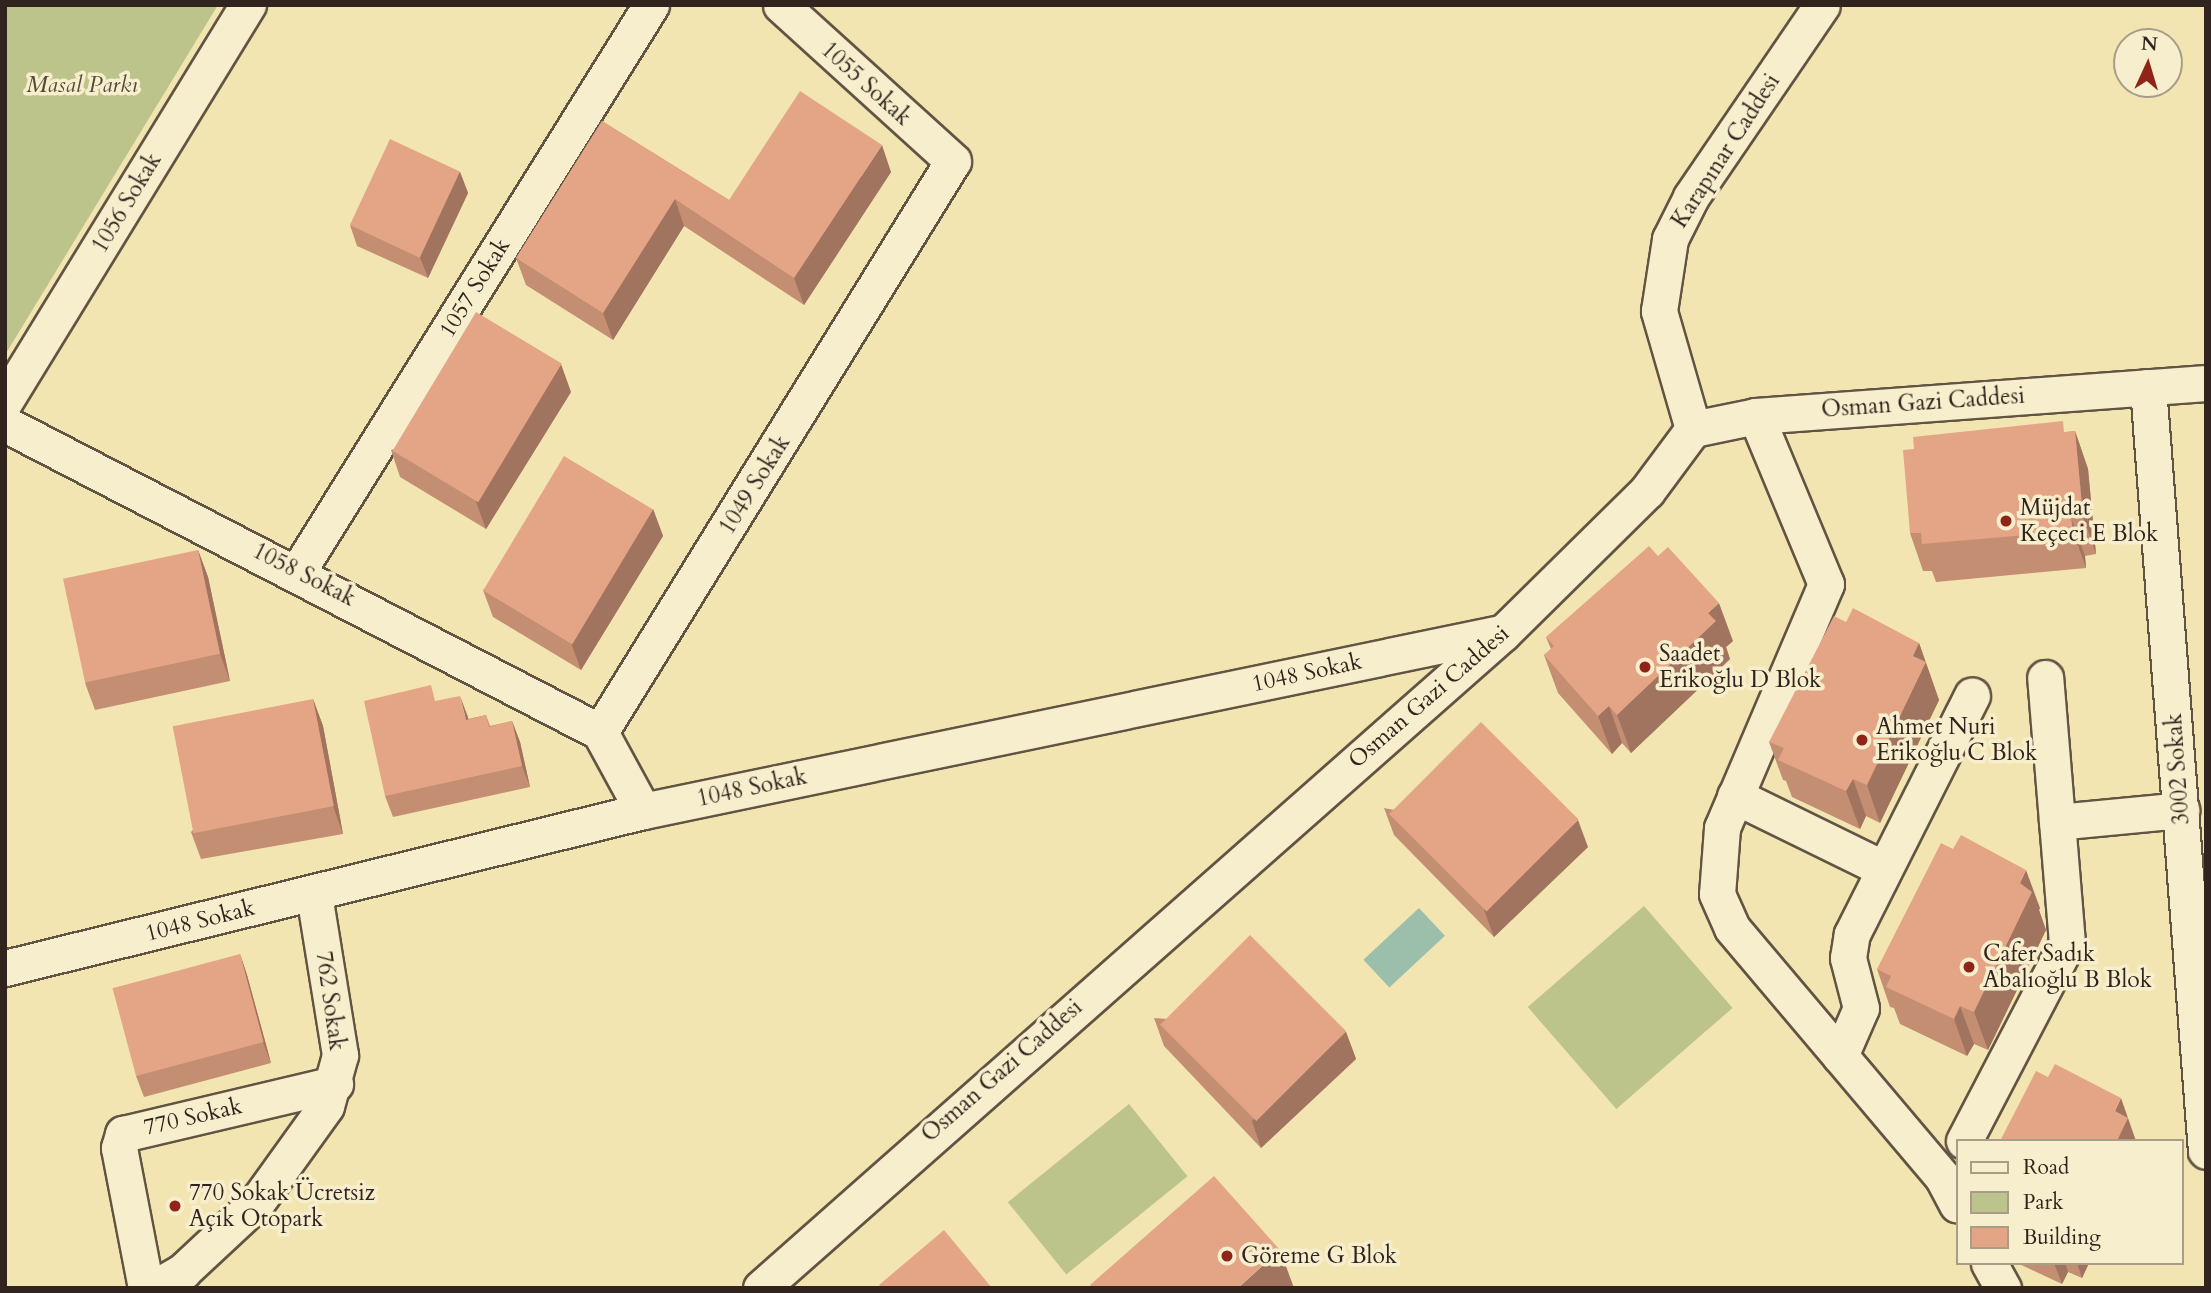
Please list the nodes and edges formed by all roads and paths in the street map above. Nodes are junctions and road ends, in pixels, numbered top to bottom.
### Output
1 (248, 5) edge
2 (651, 5) edge
3 (1822, 5) edge
4 (797, 10) edge
5 (953, 161) joint
6 (2206, 383) edge
7 (2148, 387) junction
8 (5, 401) edge
9 (1756, 416) junction
10 (5, 424) edge
11 (1693, 429) junction
12 (298, 571) junction
13 (1503, 633) junction
14 (2045, 678) dead end
15 (1972, 695) dead end
16 (600, 732) junction
17 (1735, 796) junction
18 (2181, 810) junction
19 (643, 811) junction
20 (2057, 822) junction
21 (1884, 869) junction
22 (314, 894) junction
23 (5, 968) edge
24 (1840, 1056) junction
25 (335, 1084) junction
26 (1965, 1139) edge
27 (2206, 1151) edge
28 (1953, 1178) edge
29 (1990, 1265) edge
30 (146, 1288) edge
31 (154, 1288) edge
32 (761, 1288) edge
33 (2003, 1288) edge

1 - 8 street, 1056 Sokak
2 - 12 street, 1057 Sokak
3 - 11 street, Karapınar Caddesi
4 - 5 street, 1055 Sokak
5 - 16 street, 1049 Sokak
6 - 7 street, Osman Gazi Caddesi
7 - 9 street, Osman Gazi Caddesi
7 - 18 street, 3002 Sokak
9 - 11 street, Osman Gazi Caddesi
9 - 17 street
10 - 12 street, 1058 Sokak
11 - 13 street, Osman Gazi Caddesi
12 - 16 street, 1058 Sokak
13 - 19 street, 1048 Sokak
13 - 32 street, Osman Gazi Caddesi
14 - 20 street
15 - 21 street
16 - 19 street
17 - 21 street
17 - 24 street
18 - 20 street
18 - 27 street, 3002 Sokak
19 - 22 street, 1048 Sokak
20 - 26 street
21 - 24 street
22 - 23 street, 1048 Sokak
22 - 25 street, 762 Sokak
24 - 28 street
25 - 30 street, 770 Sokak
25 - 31 street, 762 Sokak
29 - 33 street

